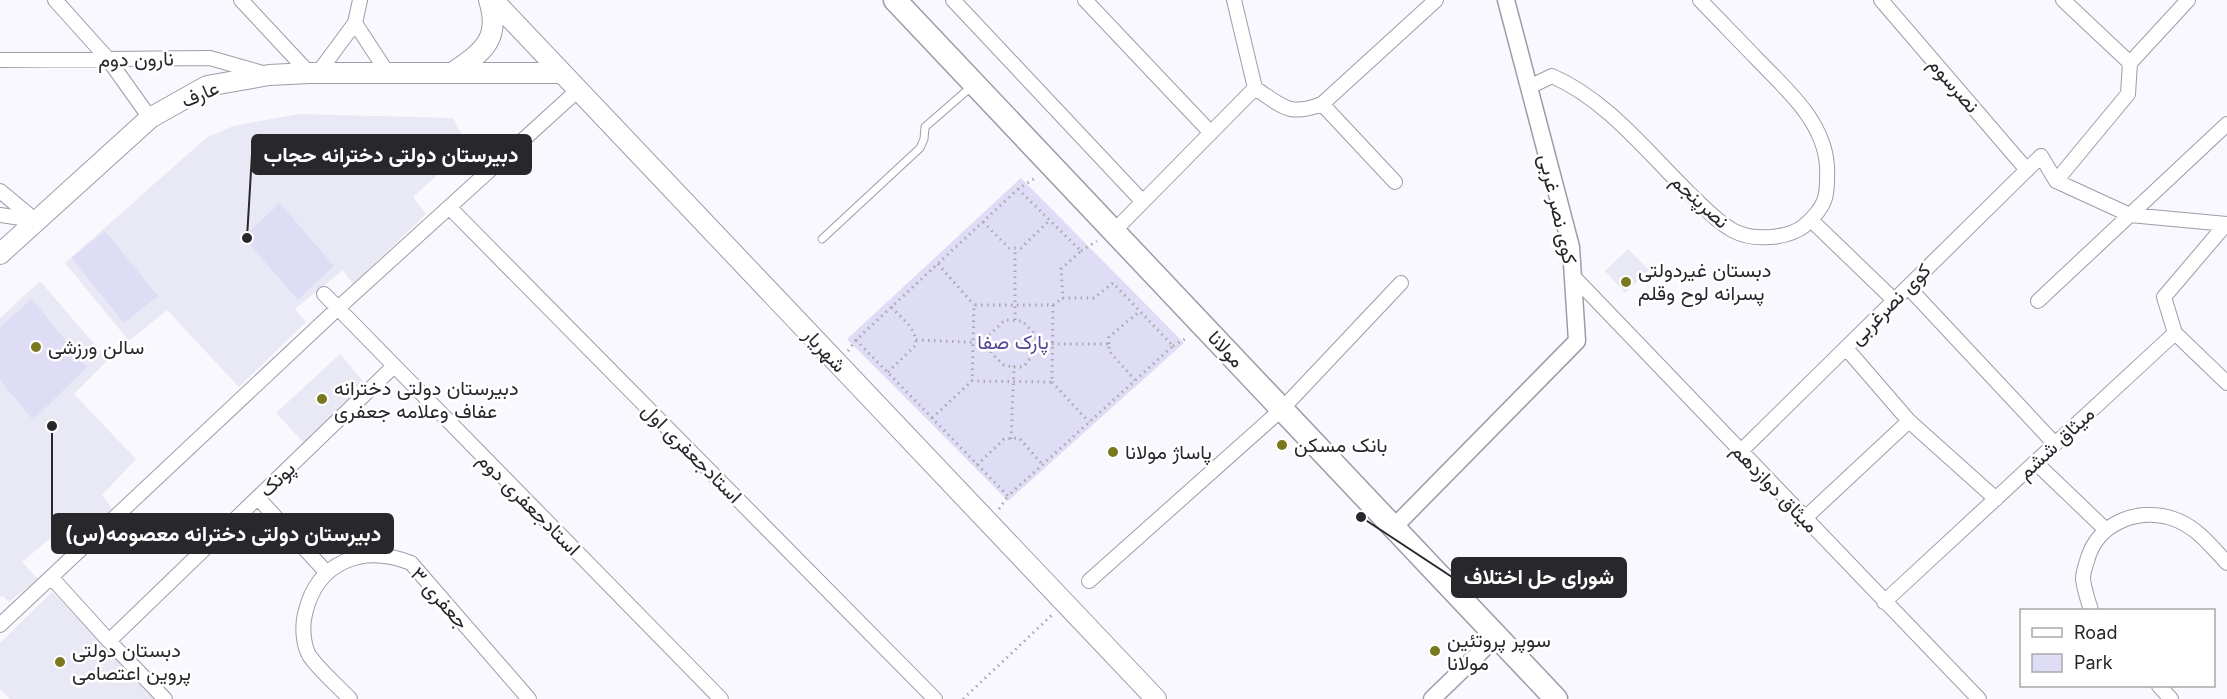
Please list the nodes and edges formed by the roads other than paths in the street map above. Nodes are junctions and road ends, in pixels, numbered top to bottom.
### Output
1 (55, 0) edge
2 (240, 0) edge
3 (360, 0) edge
4 (491, 0) edge
5 (895, 0) edge
6 (953, 0) edge
7 (1085, 0) edge
8 (1234, 0) edge
9 (1436, 0) edge
10 (1506, 0) edge
11 (1700, 0) edge
12 (1881, 0) edge
13 (2063, 0) edge
14 (2188, 0) edge
15 (356, 23) junction
16 (108, 59) junction
17 (0, 60) edge
18 (2130, 63) junction
19 (454, 71) junction
20 (387, 72) junction
21 (314, 73) junction
22 (562, 73) junction
23 (269, 75) junction
24 (974, 84) junction
25 (1529, 87) junction
26 (1255, 88) junction
27 (578, 90) junction
28 (1322, 104) junction
29 (150, 118) junction
30 (2227, 124) edge
31 (1211, 133) junction
32 (2027, 170) junction
33 (2056, 181) junction
34 (1395, 182) dead end
35 (0, 191) edge
36 (1142, 201) junction
37 (449, 207) junction
38 (0, 215) edge
39 (2130, 215) junction
40 (1811, 219) junction
41 (36, 220) junction
42 (2227, 224) edge
43 (1114, 231) junction
44 (822, 239) dead end
45 (0, 254) edge
46 (1573, 276) junction
47 (1401, 283) dead end
48 (1908, 287) junction
49 (324, 294) dead end
50 (1894, 300) junction
51 (2038, 301) dead end
52 (337, 309) junction
53 (2175, 333) junction
54 (1846, 348) junction
55 (393, 367) junction
56 (2227, 382) edge
57 (1282, 409) junction
58 (1909, 421) junction
59 (2055, 444) junction
60 (1740, 452) junction
61 (2036, 462) junction
62 (258, 498) junction
63 (1996, 498) junction
64 (1804, 519) junction
65 (1394, 527) junction
66 (2105, 529) junction
67 (2227, 563) edge
68 (327, 573) junction
69 (51, 577) junction
70 (1089, 580) dead end
71 (1884, 602) junction
72 (2091, 609) edge
73 (0, 625) edge
74 (1497, 636) junction
75 (109, 641) junction
76 (2160, 687) edge
77 (165, 699) edge
78 (350, 699) edge
79 (529, 699) edge
80 (721, 699) edge
81 (935, 699) edge
82 (1156, 699) edge
83 (1432, 699) edge
84 (1556, 699) edge
85 (1979, 699) edge
86 (2171, 699) edge

1 - 16 street
2 - 21 street
3 - 15 street
4 - 19 main road
4 - 22 main road, شهریار
5 - 24 main road, مولانا
6 - 36 street
7 - 31 street
8 - 26 street
9 - 28 street
10 - 25 street, کوی نصر غربی
11 - 40 street, نصرپنجم
12 - 32 street, نصرسوم
13 - 18 street
14 - 18 street
15 - 20 street
15 - 21 street
16 - 17 street, نارون دوم
16 - 23 street, نارون دوم
16 - 29 street
18 - 33 street
19 - 20 main road, عارف
19 - 22 main road, عارف
20 - 21 main road, عارف
21 - 23 main road, عارف
22 - 27 main road, شهریار
23 - 29 main road, عارف
24 - 43 main road, مولانا
24 - 44 lane
25 - 40 street, نصرپنجم
25 - 46 street, کوی نصر غربی
26 - 28 street
26 - 31 street
27 - 37 street
27 - 82 main road, شهریار
28 - 34 street
29 - 41 main road, عارف
30 - 39 street
31 - 36 street
32 - 33 street, کوی نصرغربی
32 - 48 street, کوی نصرغربی
33 - 39 street
35 - 41 street
36 - 43 street
37 - 52 street
37 - 81 street, استادجعفری اول
38 - 41 street
39 - 42 street
39 - 51 street
40 - 50 street
41 - 45 main road, عارف
42 - 53 street
43 - 57 main road, مولانا
46 - 60 street, میثاق دوازدهم
46 - 65 street, کوی نصر غربی
47 - 57 street
48 - 50 street, کوی نصرغربی
48 - 59 street
49 - 52 street, استادجعفری دوم
50 - 54 street, کوی نصرغربی
52 - 55 street, استادجعفری دوم
52 - 69 street
53 - 56 street
53 - 59 street, میثاق ششم
54 - 58 street
54 - 60 street, کوی نصرغربی
55 - 62 street, پونک
55 - 80 street, استادجعفری دوم
57 - 65 main road, مولانا
57 - 70 street
58 - 63 street
58 - 64 street
59 - 61 street, میثاق ششم
60 - 64 street, میثاق دوازدهم
61 - 63 street, میثاق ششم
61 - 66 street
62 - 68 street
62 - 75 street, پونک
63 - 71 street, میثاق ششم
64 - 71 street, میثاق دوازدهم
65 - 74 main road, مولانا
66 - 67 street
66 - 72 street
68 - 78 street
68 - 79 street, جعفری ۳
69 - 73 street
69 - 75 street
71 - 85 street, میثاق دوازدهم
74 - 83 street
74 - 84 main road, مولانا
75 - 77 street
76 - 86 street

